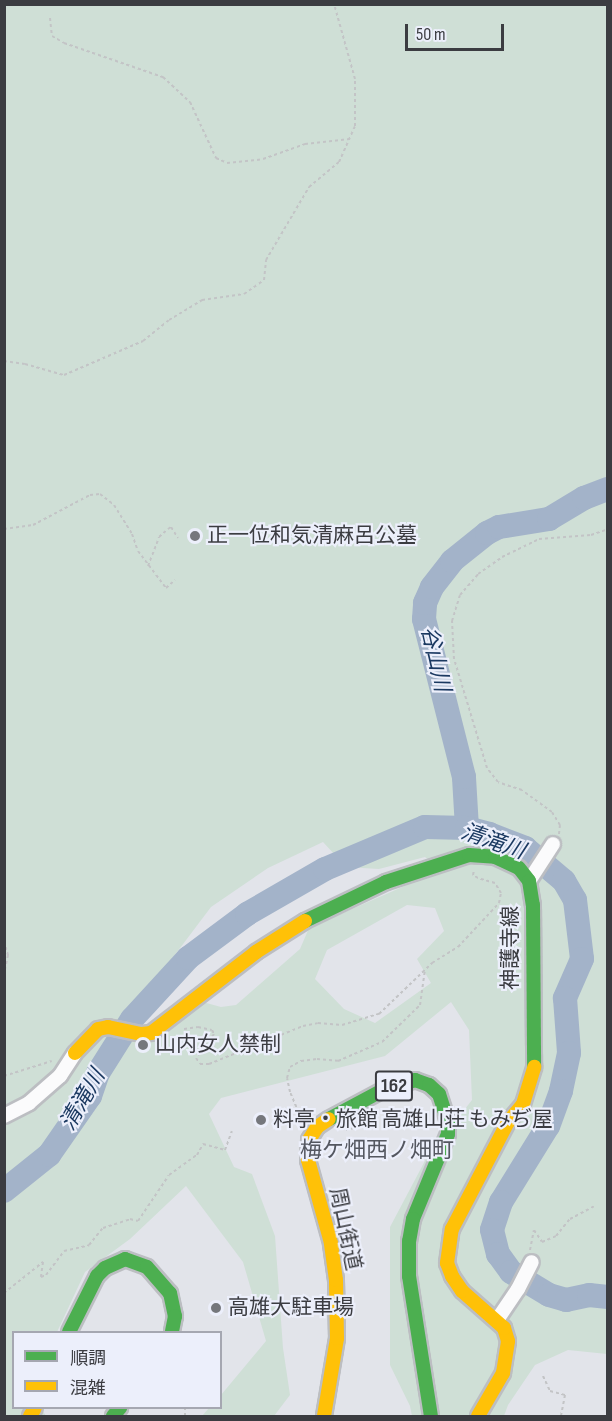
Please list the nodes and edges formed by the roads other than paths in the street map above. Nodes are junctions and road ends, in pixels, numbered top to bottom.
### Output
1 (554, 844) road end
2 (530, 878) junction
3 (75, 1053) joint
4 (4, 1116) edge
5 (532, 1262) road end
6 (497, 1320) junction
7 (70, 1331) edge
8 (172, 1331) edge
9 (324, 1416) edge
10 (431, 1416) edge
11 (478, 1416) edge

1 - 2 street
2 - 3 main road, 神護寺線
2 - 6 main road, 神護寺線
3 - 4 street
5 - 6 street
6 - 11 main road, 神護寺線
7 - 8 main road
9 - 10 main road, 周山街道 / 162

